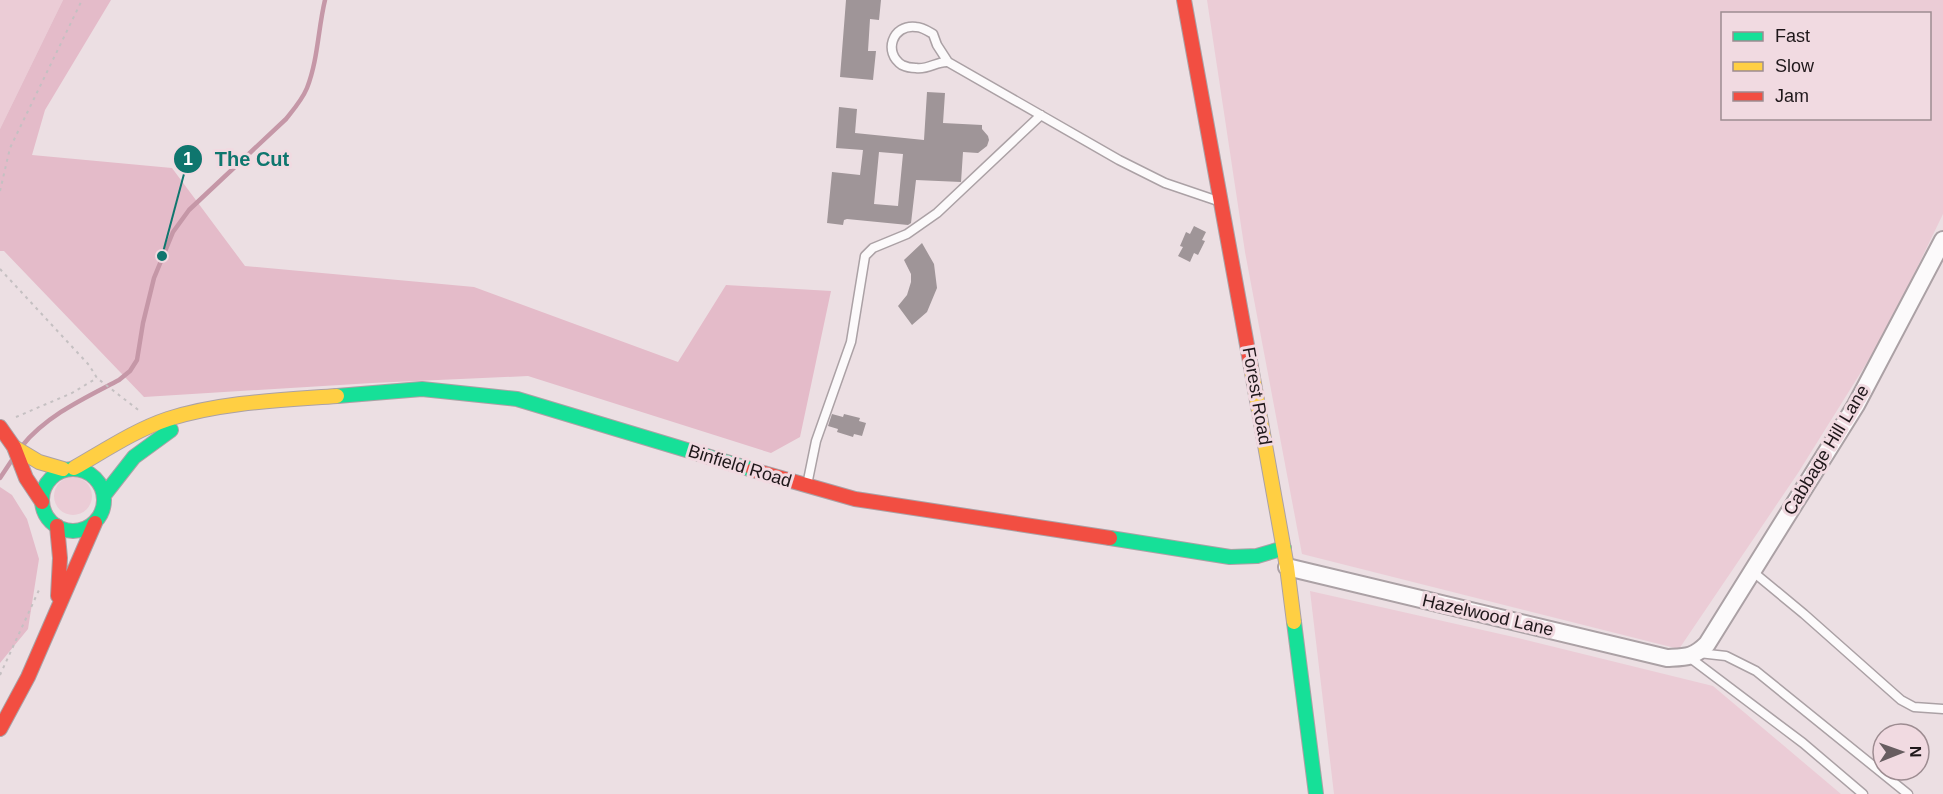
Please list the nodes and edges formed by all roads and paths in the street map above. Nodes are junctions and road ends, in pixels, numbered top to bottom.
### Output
1 (82, 0) edge
2 (1184, 0) edge
3 (948, 62) junction
4 (1041, 115) junction
5 (0, 191) edge
6 (1221, 203) junction
7 (1943, 240) edge
8 (0, 269) edge
9 (97, 378) junction
10 (198, 414) junction
11 (148, 417) dead end
12 (4, 426) edge
13 (14, 447) junction
14 (69, 469) junction
15 (806, 486) junction
16 (105, 494) junction
17 (42, 502) junction
18 (95, 523) junction
19 (57, 526) junction
20 (1284, 548) junction
21 (1287, 567) junction
22 (1752, 571) junction
23 (39, 589) dead end
24 (58, 607) junction
25 (1694, 655) junction
26 (0, 675) edge
27 (1943, 709) edge
28 (0, 729) edge
29 (1316, 794) edge
30 (1863, 794) edge
31 (1908, 794) edge

1 - 5 path
2 - 6 main road, Forest Road
3 - 3 lane
3 - 4 lane
4 - 6 lane
4 - 15 lane
6 - 20 main road, Forest Road
7 - 22 street, Cabbage Hill Lane
8 - 9 path
9 - 11 path
9 - 12 path
10 - 14 main road, Binfield Road
10 - 15 main road, Binfield Road
10 - 16 main road, Binfield Road
12 - 13 main road
13 - 14 main road
13 - 17 main road
14 - 16 main road
14 - 17 main road
15 - 20 main road, Binfield Road
16 - 18 main road
17 - 19 main road
18 - 19 main road
18 - 24 main road
19 - 24 main road
20 - 21 main road, Forest Road
21 - 25 street, Hazelwood Lane
21 - 29 main road, Forest Road
22 - 25 street, Cabbage Hill Lane
22 - 27 lane
23 - 26 path
24 - 28 main road
25 - 30 lane
25 - 31 lane

